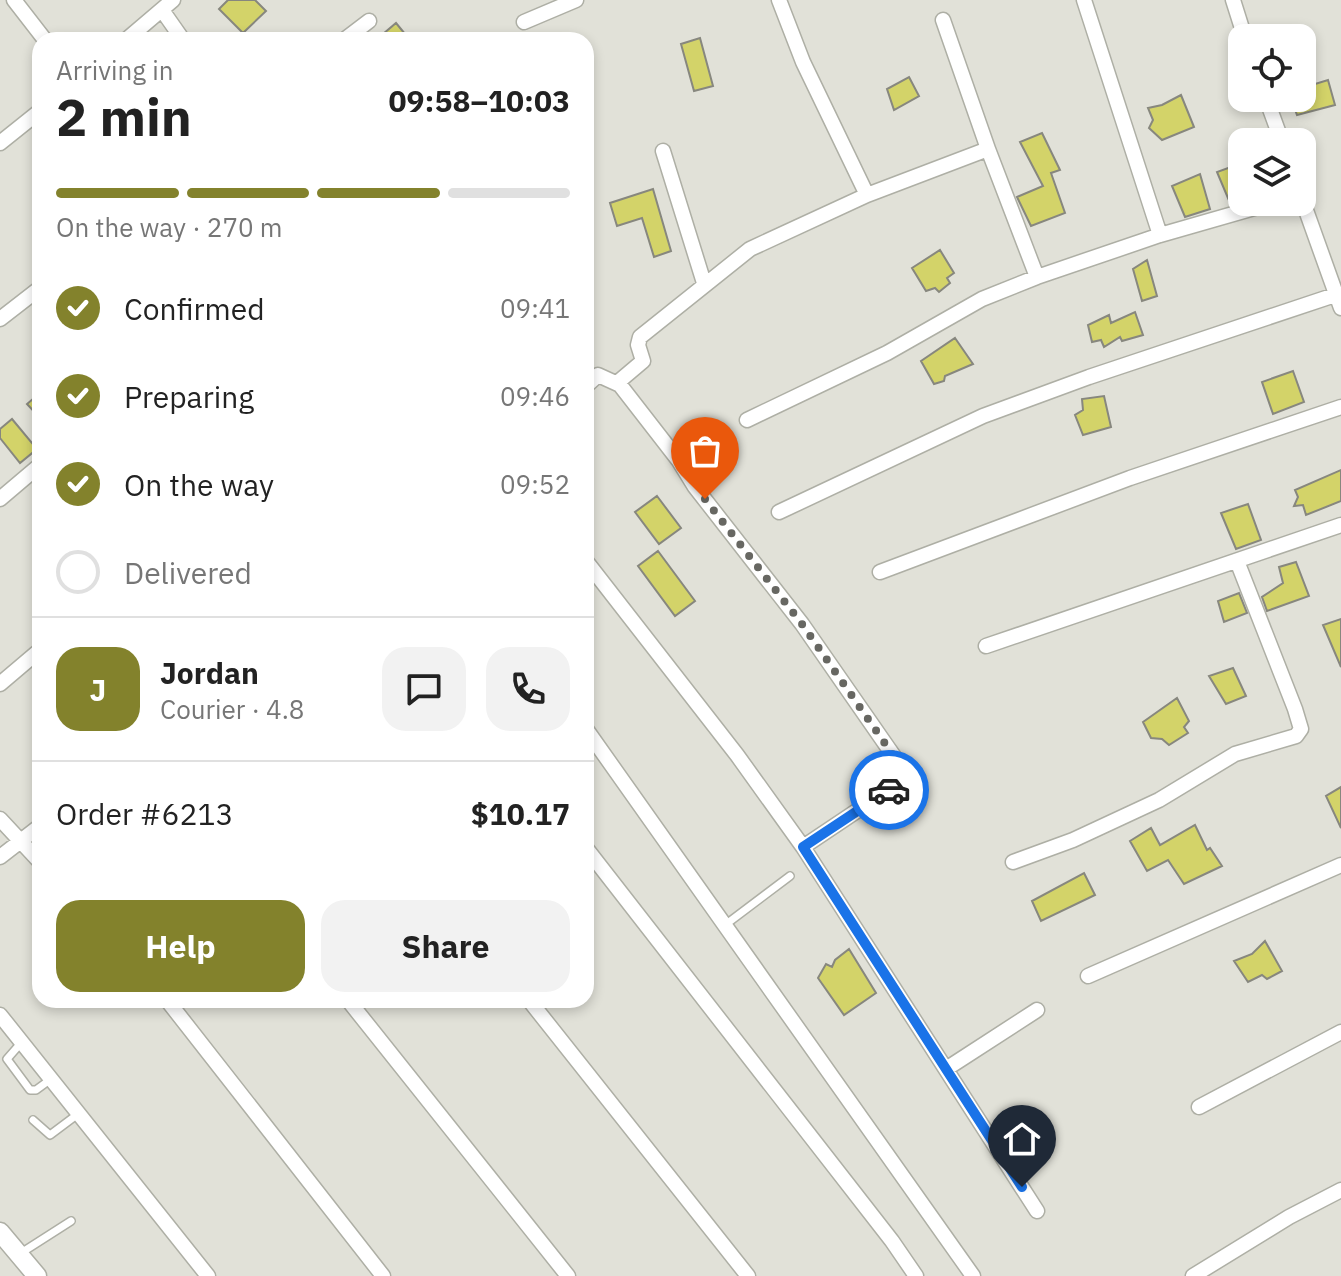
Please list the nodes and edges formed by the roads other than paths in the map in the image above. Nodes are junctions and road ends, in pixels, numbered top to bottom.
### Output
1 (14, 0) edge
2 (576, 0) edge
3 (779, 0) edge
4 (1084, 0) edge
5 (1233, 0) edge
6 (168, 5) edge
7 (943, 20) dead end
8 (369, 21) dead end
9 (524, 22) dead end
10 (1241, 24) edge
11 (39, 32) edge
12 (136, 32) edge
13 (180, 32) edge
14 (355, 32) edge
15 (32, 117) edge
16 (0, 143) edge
17 (988, 149) junction
18 (663, 151) dead end
19 (867, 195) junction
20 (1228, 215) edge
21 (1308, 216) edge
22 (1160, 235) junction
23 (1037, 277) junction
24 (704, 283) junction
25 (32, 294) edge
26 (1338, 302) edge
27 (0, 319) edge
28 (594, 379) edge
29 (620, 381) junction
30 (1341, 407) edge
31 (747, 420) dead end
32 (32, 472) edge
33 (0, 499) edge
34 (779, 512) dead end
35 (1341, 525) edge
36 (1237, 561) junction
37 (594, 571) edge
38 (880, 572) dead end
39 (986, 646) dead end
40 (32, 657) edge
41 (0, 684) edge
42 (594, 740) edge
43 (0, 819) edge
44 (32, 832) edge
45 (20, 841) junction
46 (803, 847) junction
47 (32, 854) edge
48 (0, 857) edge
49 (594, 858) edge
50 (1013, 862) dead end
51 (1341, 865) edge
52 (790, 876) dead end
53 (725, 925) junction
54 (1088, 976) dead end
55 (173, 1008) edge
56 (354, 1008) edge
57 (535, 1008) edge
58 (1037, 1010) dead end
59 (0, 1015) edge
60 (1341, 1032) edge
61 (22, 1042) junction
62 (946, 1069) junction
63 (51, 1079) junction
64 (1199, 1107) dead end
65 (78, 1114) junction
66 (33, 1120) dead end
67 (1341, 1190) edge
68 (1037, 1211) dead end
69 (71, 1221) dead end
70 (0, 1232) edge
71 (19, 1254) junction
72 (37, 1276) edge
73 (208, 1276) edge
74 (383, 1276) edge
75 (568, 1276) edge
76 (748, 1276) edge
77 (916, 1276) edge
78 (973, 1276) edge
79 (1193, 1276) edge

1 - 11 street
2 - 9 street
3 - 19 street
4 - 22 street
5 - 10 street
6 - 12 street
6 - 13 street
7 - 17 street
8 - 14 street
15 - 16 street
17 - 19 street
17 - 23 street
18 - 24 street
19 - 24 street
20 - 22 street
21 - 26 street
22 - 23 street
23 - 31 street
24 - 29 street
25 - 27 street
26 - 34 street
28 - 29 street
29 - 46 street
30 - 38 street
32 - 33 street
35 - 36 street
36 - 39 street
36 - 50 street
37 - 46 street
40 - 41 street
42 - 53 street
43 - 45 street
44 - 45 street
45 - 47 street
45 - 48 street
46 - 62 street
49 - 77 street
51 - 54 street
52 - 53 lane
53 - 78 street
55 - 74 street
56 - 75 street
57 - 76 street
58 - 62 street
59 - 61 street
60 - 64 street
61 - 63 street
61 - 63 lane
62 - 68 street
63 - 65 street
65 - 66 lane
65 - 73 street
67 - 79 street
69 - 71 lane
70 - 71 street
71 - 72 street

